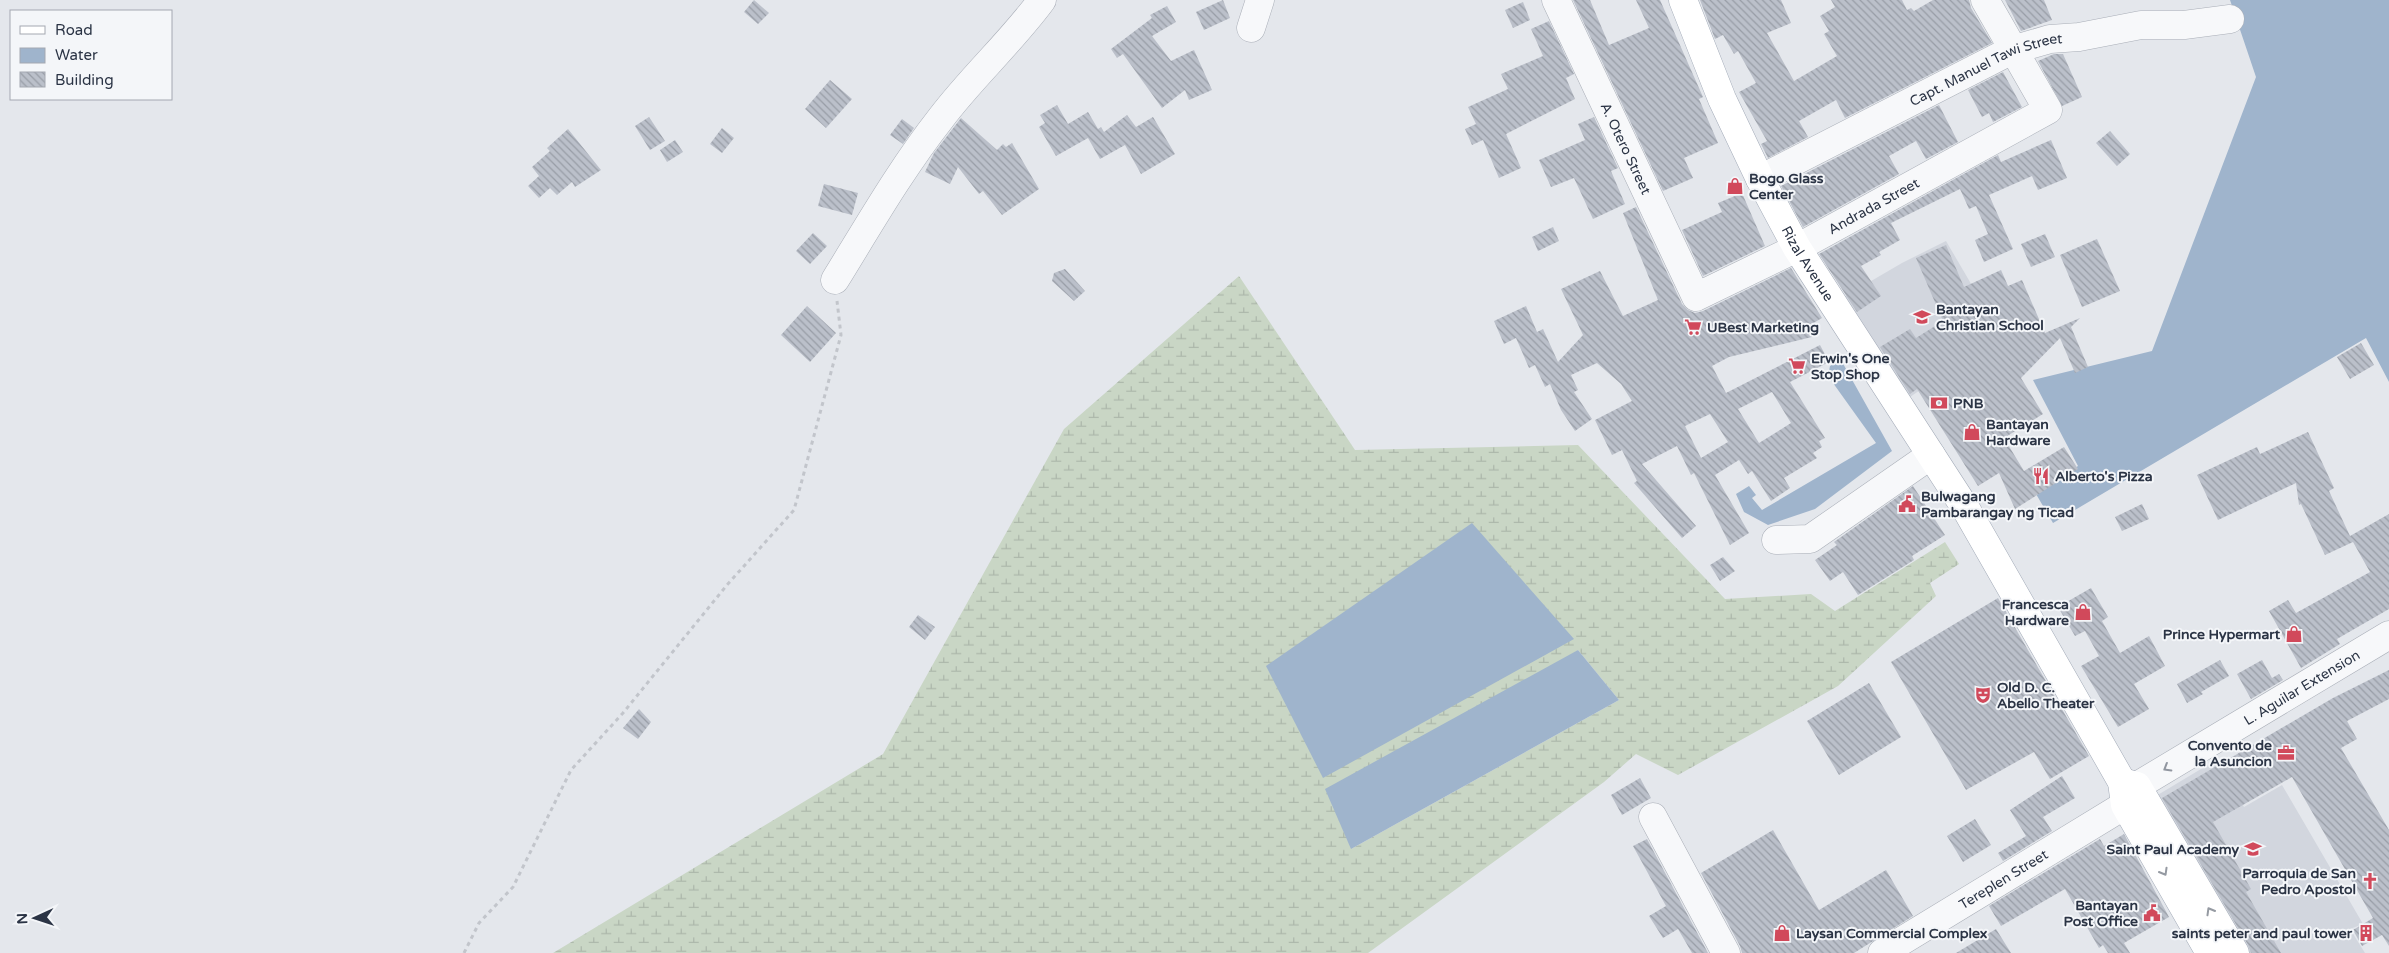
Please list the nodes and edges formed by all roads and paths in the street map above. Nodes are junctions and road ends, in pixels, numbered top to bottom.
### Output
1 (1042, 0) edge
2 (1260, 0) edge
3 (1556, 0) edge
4 (1683, 0) edge
5 (1985, 0) edge
6 (2230, 19) dead end
7 (1251, 28) dead end
8 (2012, 50) junction
9 (1760, 179) junction
10 (1797, 248) junction
11 (835, 280) joint
12 (1696, 297) joint
13 (1931, 455) junction
14 (1776, 540) dead end
15 (2389, 634) edge
16 (2128, 791) junction
17 (1653, 817) dead end
18 (464, 953) edge
19 (1726, 953) edge
20 (1882, 953) edge
21 (2210, 953) edge
22 (2235, 953) edge

1 - 11 street
2 - 7 street
3 - 12 street, A. Otero Street
4 - 9 main road, Rizal Avenue
5 - 8 street
6 - 8 street, Capt. Manuel Tawi Street
8 - 9 street, Capt. Manuel Tawi Street
8 - 10 street, Andrada Street
9 - 10 main road, Rizal Avenue
10 - 12 street, Andrada Street
10 - 13 main road, Rizal Avenue
11 - 18 path
13 - 14 street
13 - 16 main road, Rizal Avenue
15 -> 16 street, L. Aguilar Extension
16 - 20 street, Tereplen Street
16 -> 21 main road
22 -> 16 main road
17 - 19 street

